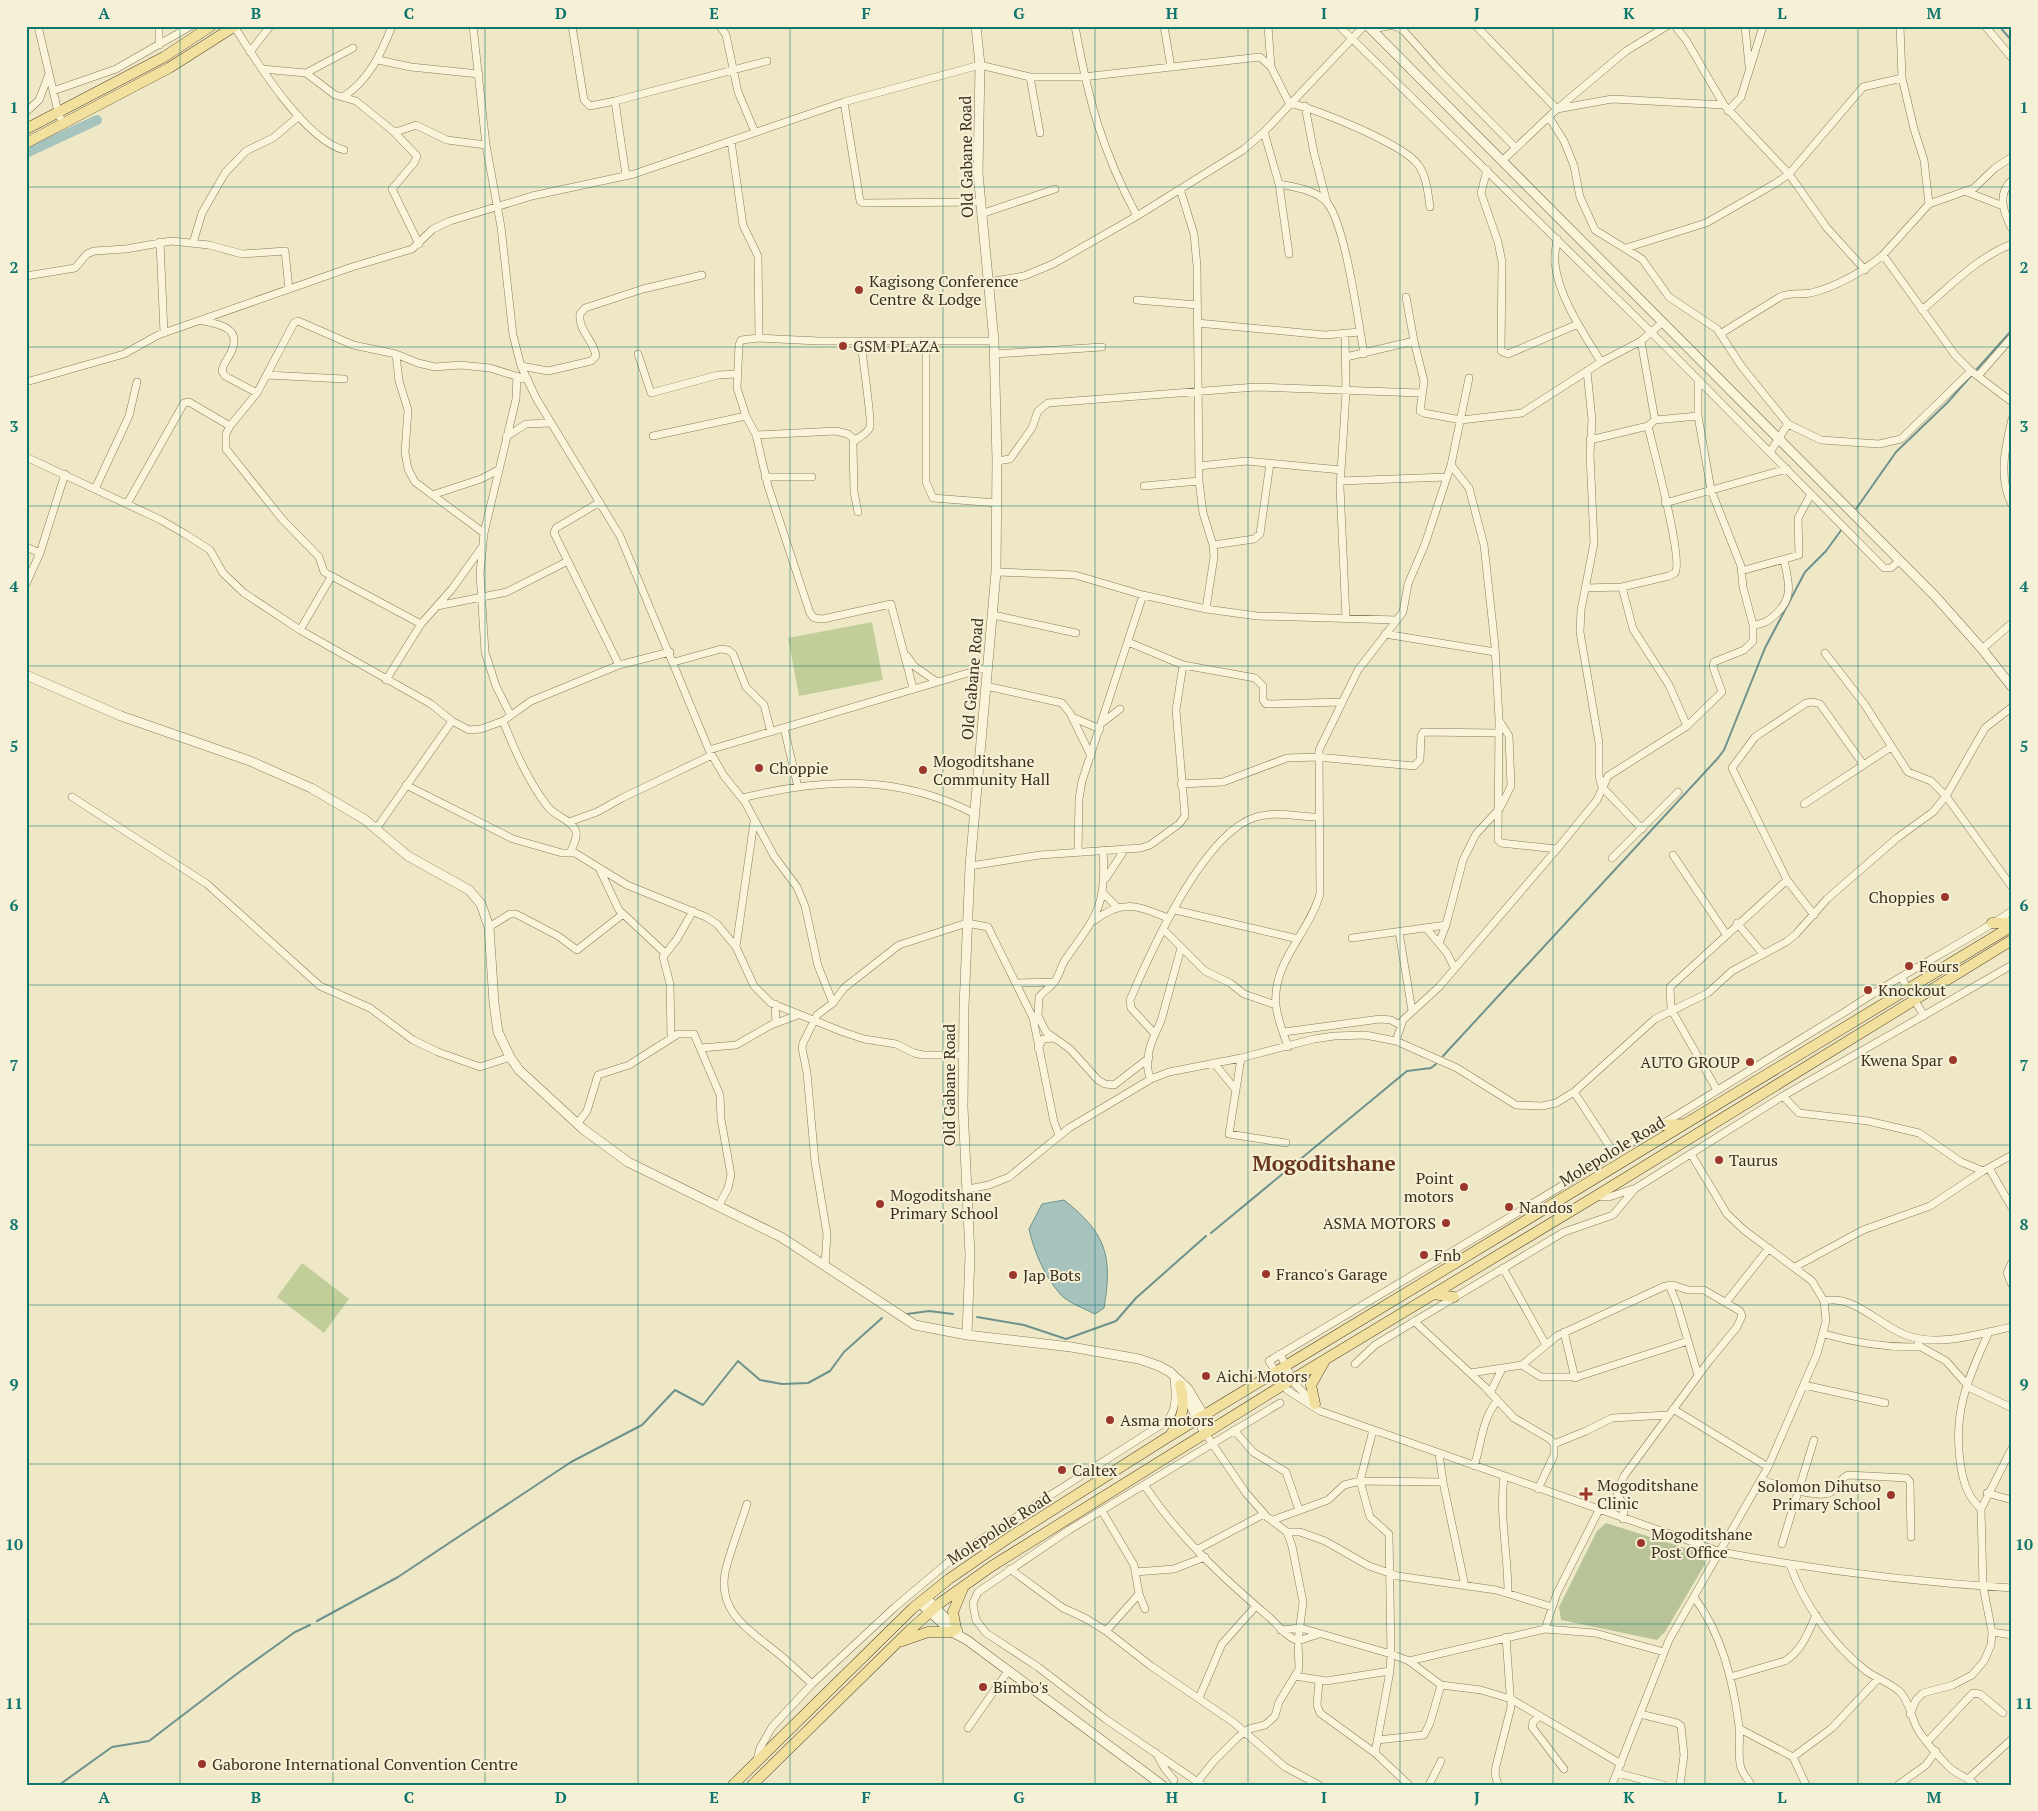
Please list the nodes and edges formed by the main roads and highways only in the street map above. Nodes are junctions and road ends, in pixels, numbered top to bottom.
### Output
1 (211, 26) edge
2 (234, 26) edge
3 (98, 91) junction
4 (104, 103) junction
5 (26, 129) edge
6 (26, 143) edge
7 (1992, 923) road end
8 (2012, 924) edge
9 (2012, 940) edge
10 (1686, 1124) junction
11 (1660, 1125) road end
12 (1513, 1246) junction
13 (1479, 1251) junction
14 (1433, 1294) junction
15 (1454, 1297) road end
16 (1326, 1359) junction
17 (1177, 1380) road end
18 (1315, 1404) road end
19 (1168, 1437) junction
20 (1056, 1526) junction
21 (1069, 1530) road end
22 (965, 1585) junction
23 (898, 1642) junction
24 (733, 1785) edge
25 (752, 1785) edge

1 - 3 main road
2 - 4 main road
3 - 4 main road
3 - 5 main road
4 - 6 main road
7 - 8 main road
8 - 10 main road, Molepolole Road
9 - 12 main road, Molepolole Road
10 - 11 main road
10 - 13 main road, Molepolole Road
12 - 13 main road
12 - 14 main road, Molepolole Road
13 - 19 main road, Molepolole Road
14 - 15 main road
14 - 16 main road, Molepolole Road
16 - 18 main road
16 - 20 main road, Molepolole Road
17 - 19 main road
19 - 24 main road, Molepolole Road
20 - 21 main road
20 - 22 main road, Molepolole Road
22 - 23 main road, Molepolole Road
22 - 23 main road
23 - 25 main road, Molepolole Road

